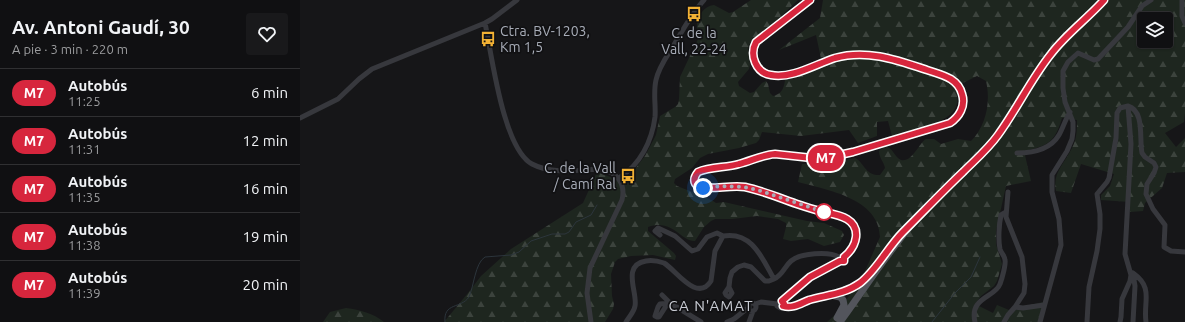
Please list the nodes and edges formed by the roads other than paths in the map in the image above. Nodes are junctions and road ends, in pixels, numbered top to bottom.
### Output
1 (517, 0) edge
2 (704, 0) edge
3 (810, 0) edge
4 (1104, 0) edge
5 (1151, 0) edge
6 (1182, 0) edge
7 (485, 23) junction
8 (1185, 23) edge
9 (1128, 106) junction
10 (1070, 112) junction
11 (300, 118) edge
12 (1017, 153) dead end
13 (619, 178) junction
14 (1008, 192) dead end
15 (1006, 212) junction
16 (911, 225) junction
17 (660, 235) dead end
18 (723, 236) junction
19 (1185, 252) edge
20 (841, 259) junction
21 (1132, 272) junction
22 (867, 277) junction
23 (774, 279) junction
24 (729, 288) dead end
25 (862, 292) junction
26 (843, 294) junction
27 (662, 295) dead end
28 (831, 295) joint
29 (852, 299) junction
30 (781, 304) junction
31 (1044, 305) junction
32 (1015, 307) junction
33 (751, 309) junction
34 (848, 311) junction
35 (837, 321) edge
36 (591, 322) edge
37 (626, 322) edge
38 (701, 322) edge
39 (726, 322) edge
40 (749, 322) edge
41 (975, 322) edge
42 (1004, 322) edge
43 (1040, 322) edge
44 (1087, 322) edge
45 (1120, 322) edge
46 (1133, 322) edge
47 (1146, 322) edge

1 - 7 street
2 - 13 street
3 - 20 street
4 - 16 main road
5 - 10 street
6 - 8 street
7 - 11 street
7 - 13 street
9 - 19 street
9 - 21 street
9 - 44 street
10 - 12 street
10 - 31 street
13 - 36 street
14 - 15 street
15 - 32 street
15 - 41 street
16 - 22 main road
16 - 25 main road
17 - 18 street
18 - 23 street
18 - 37 street
20 - 23 street
20 - 30 street
21 - 45 street
21 - 46 street
21 - 47 street
22 - 26 main road
22 - 29 main road
23 - 24 street
25 - 29 main road
25 - 34 main road
26 - 28 main road
26 - 29 main road
26 - 29 main road
26 - 35 main road
27 - 38 street
28 - 30 street
29 - 34 main road
29 - 35 main road
30 - 33 street
31 - 32 street
31 - 43 street
32 - 42 street
33 - 39 street
33 - 40 street
34 - 35 main road

